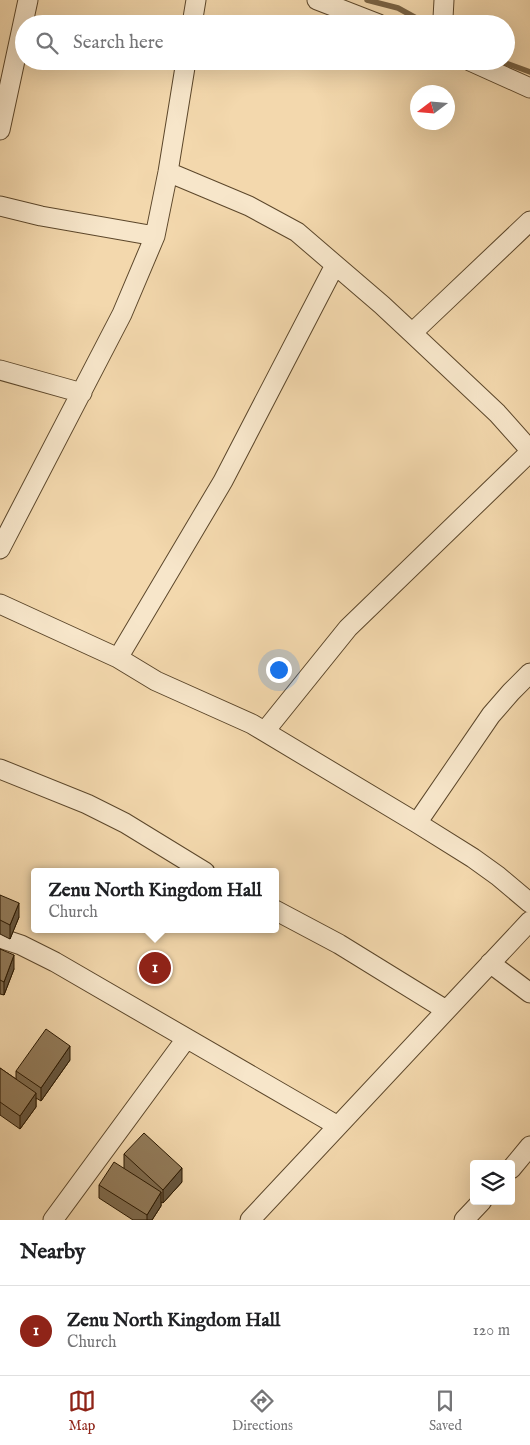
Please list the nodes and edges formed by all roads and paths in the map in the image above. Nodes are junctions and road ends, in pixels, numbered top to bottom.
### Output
1 (28, 0) edge
2 (196, 0) edge
3 (317, 0) edge
4 (25, 15) edge
5 (194, 15) edge
6 (356, 15) edge
7 (15, 60) edge
8 (185, 70) edge
9 (490, 70) edge
10 (530, 88) edge
11 (0, 130) edge
12 (168, 172) junction
13 (0, 206) edge
14 (530, 221) edge
15 (155, 236) junction
16 (335, 265) junction
17 (412, 332) junction
18 (0, 370) edge
19 (82, 393) junction
20 (530, 451) edge
21 (0, 549) edge
22 (0, 604) edge
23 (118, 658) junction
24 (530, 673) edge
25 (265, 731) junction
26 (0, 770) edge
27 (417, 823) junction
28 (199, 868) edge
29 (530, 903) edge
30 (279, 912) edge
31 (530, 921) edge
32 (0, 938) edge
33 (490, 963) junction
34 (530, 993) edge
35 (446, 1010) junction
36 (186, 1039) junction
37 (338, 1126) junction
38 (530, 1148) edge
39 (515, 1165) edge
40 (478, 1205) edge
41 (53, 1220) edge
42 (250, 1220) edge
43 (464, 1220) edge

1 - 4 street
2 - 5 street
3 - 6 street
7 - 11 street
8 - 12 street
9 - 10 street
12 - 15 street
12 - 16 street
13 - 15 street
14 - 17 street
15 - 19 street
16 - 17 street
16 - 23 street
17 - 20 street
18 - 19 street
19 - 21 street
20 - 25 street
22 - 23 street
23 - 25 street
24 - 27 street
25 - 27 street
26 - 28 street
27 - 29 street
30 - 35 street
31 - 33 street
32 - 36 street
33 - 34 street
33 - 35 street
35 - 37 street
36 - 37 street
36 - 41 street
37 - 42 street
38 - 39 street
40 - 43 street

